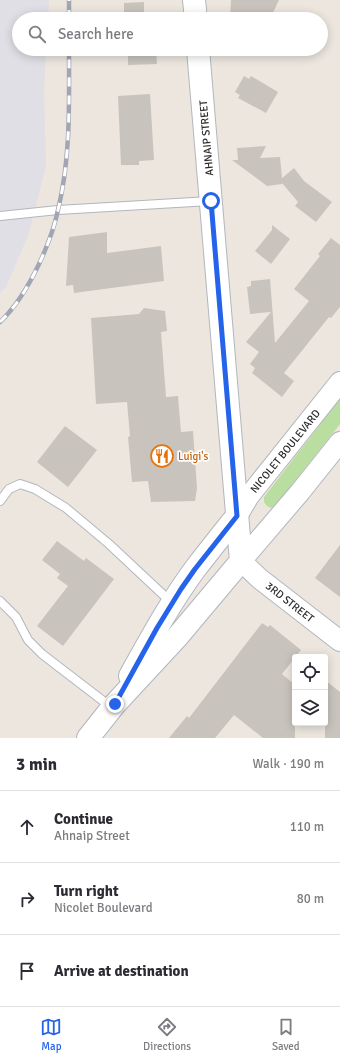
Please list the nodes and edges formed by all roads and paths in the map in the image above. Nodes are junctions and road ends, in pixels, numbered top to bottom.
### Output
1 (194, 0) edge
2 (195, 12) edge
3 (199, 56) edge
4 (211, 201) junction
5 (0, 216) edge
6 (340, 382) edge
7 (340, 442) edge
8 (0, 501) edge
9 (237, 516) junction
10 (241, 561) junction
11 (0, 600) edge
12 (172, 603) junction
13 (340, 641) edge
14 (114, 706) junction
15 (88, 738) edge

1 - 2 main road
3 - 4 main road, AHNAIP STREET
4 - 5 lane
4 - 9 main road, AHNAIP STREET
6 - 9 street, NICOLET BOULEVARD
7 - 10 street, NICOLET BOULEVARD
8 - 12 lane
9 - 10 main road, AHNAIP STREET
9 - 12 main road, NICOLET BOULEVARD
10 - 13 street, 3RD STREET
10 - 14 main road, NICOLET BOULEVARD
11 - 14 lane
12 - 14 main road, NICOLET BOULEVARD
14 - 15 main road, NICOLET BOULEVARD

